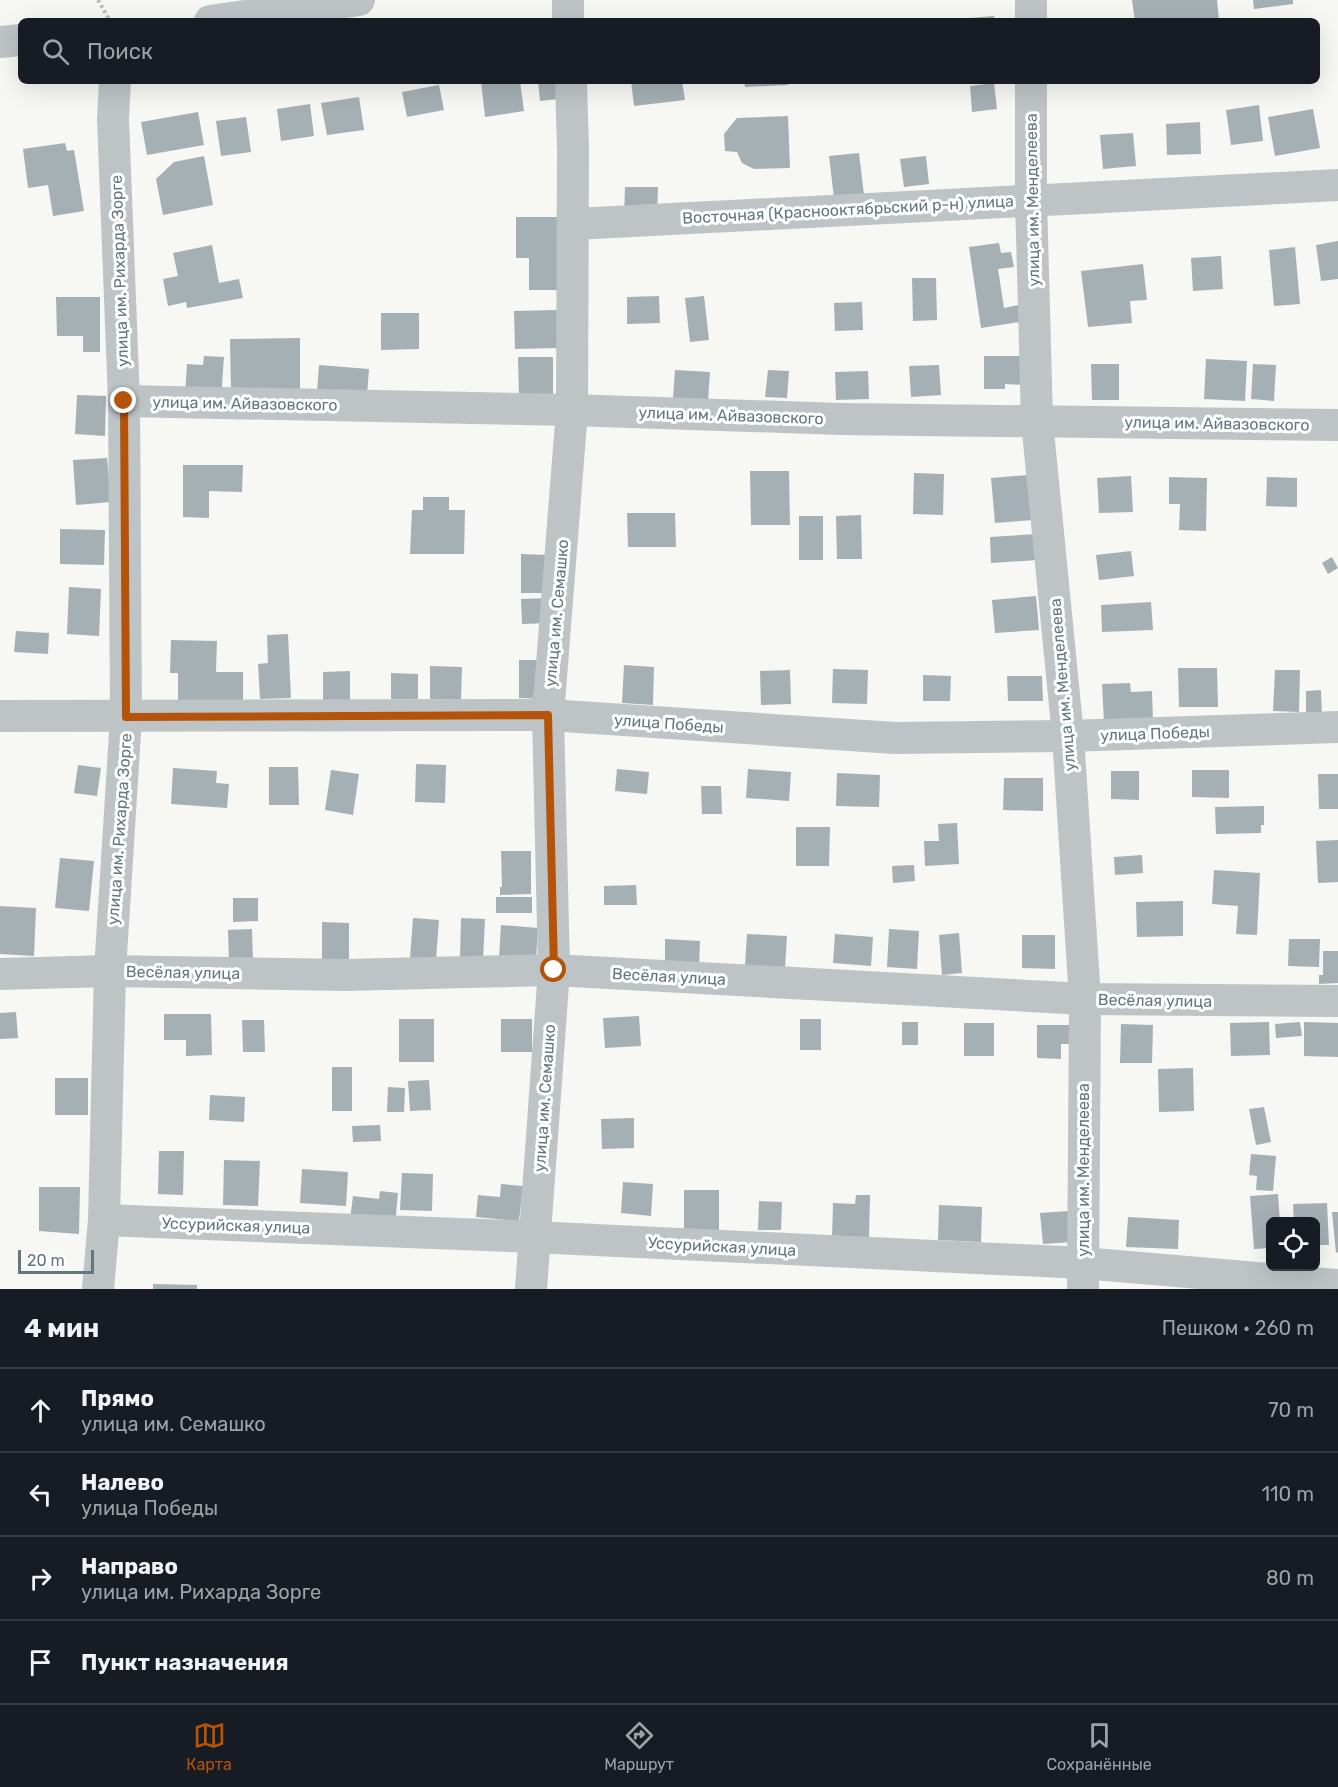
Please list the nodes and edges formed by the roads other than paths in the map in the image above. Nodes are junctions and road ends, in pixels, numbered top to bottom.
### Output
1 (358, 0) edge
2 (568, 0) edge
3 (1031, 0) edge
4 (231, 18) edge
5 (568, 18) edge
6 (1031, 18) edge
7 (18, 40) edge
8 (0, 42) edge
9 (115, 84) edge
10 (571, 84) edge
11 (1031, 84) edge
12 (1338, 185) edge
13 (1031, 199) junction
14 (574, 224) junction
15 (124, 401) junction
16 (573, 410) junction
17 (1037, 421) junction
18 (1338, 424) edge
19 (548, 715) junction
20 (0, 717) edge
21 (126, 717) junction
22 (1338, 727) edge
23 (1068, 736) junction
24 (554, 970) junction
25 (110, 971) junction
26 (0, 974) edge
27 (1084, 999) junction
28 (1338, 1001) edge
29 (105, 1220) junction
30 (533, 1237) junction
31 (1083, 1276) edge
32 (1338, 1285) edge
33 (98, 1289) edge
34 (531, 1289) edge

1 - 4 street
2 - 5 street
3 - 6 street
7 - 8 street
9 - 15 street, улица им. Рихарда Зорге
10 - 14 street, улица им. Семашко
11 - 13 street, улица им. Менделеева
12 - 13 street, Восточная (Краснооктябрьский р-н) улица
13 - 14 street, Восточная (Краснооктябрьский р-н) улица
13 - 17 street, улица им. Менделеева
14 - 16 street, улица им. Семашко
15 - 16 street, улица им. Айвазовского
15 - 21 street, улица им. Рихарда Зорге
16 - 17 street, улица им. Айвазовского
16 - 19 street, улица им. Семашко
17 - 18 street, улица им. Айвазовского
17 - 23 street, улица им. Менделеева
19 - 21 street, улица Победы
19 - 23 street, улица Победы
19 - 24 street, улица им. Семашко
20 - 21 street, улица Победы
21 - 25 street, улица им. Рихарда Зорге
22 - 23 street, улица Победы
23 - 27 street, улица им. Менделеева
24 - 25 street, Весёлая улица
24 - 27 street, Весёлая улица
24 - 30 street, улица им. Семашко
25 - 26 street, Весёлая улица
25 - 29 street, улица им. Рихарда Зорге
27 - 28 street, Весёлая улица
27 - 31 street, улица им. Менделеева
29 - 30 street, Уссурийская улица
29 - 33 street, улица им. Рихарда Зорге
30 - 31 street, Уссурийская улица
30 - 34 street, улица им. Семашко
31 - 32 street, Уссурийская улица

